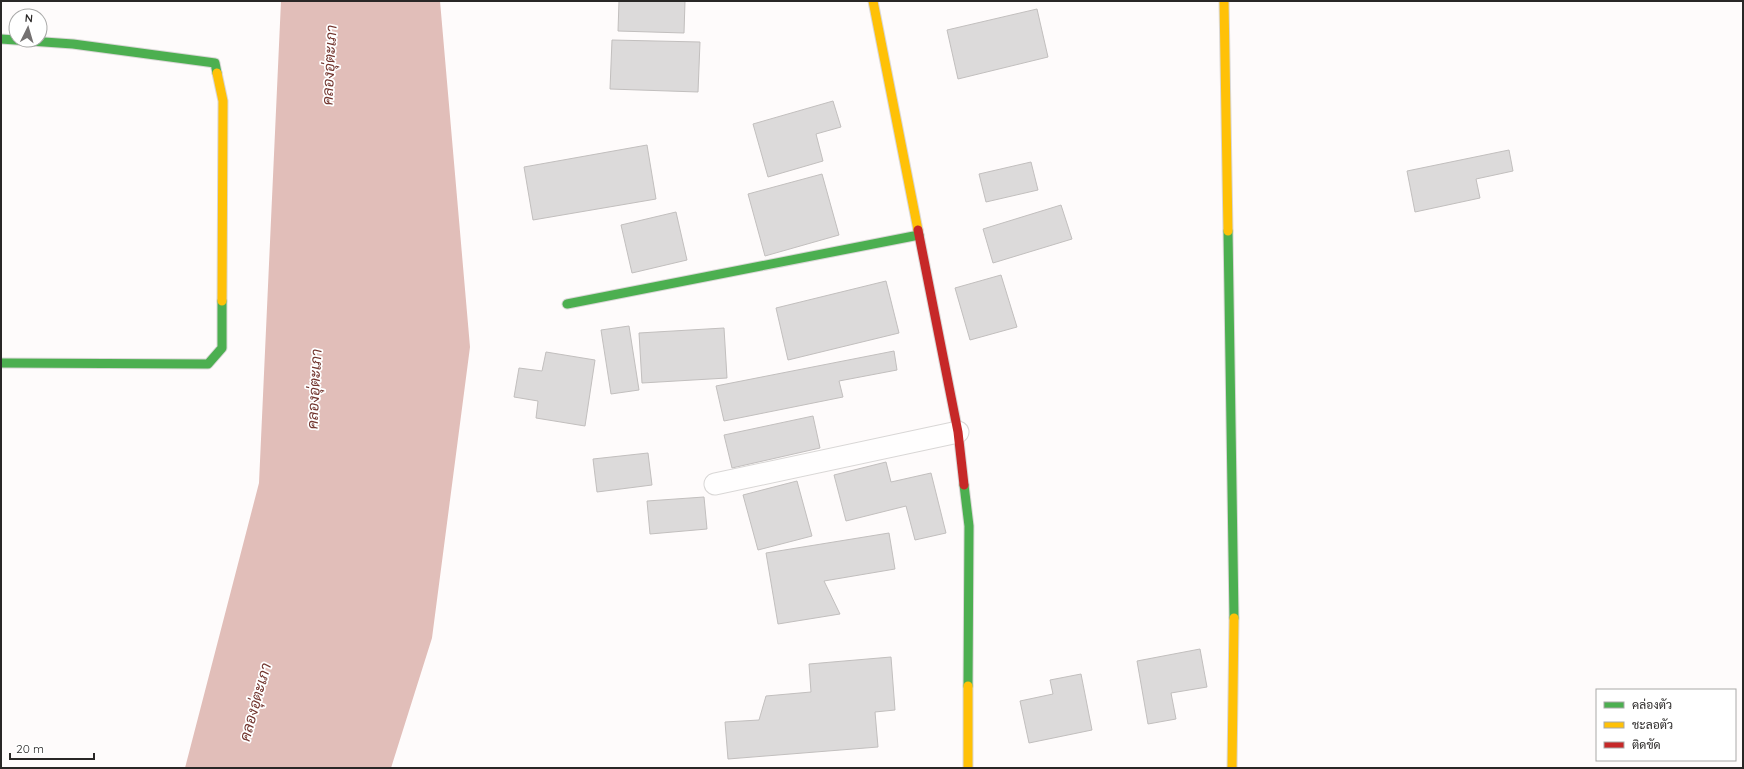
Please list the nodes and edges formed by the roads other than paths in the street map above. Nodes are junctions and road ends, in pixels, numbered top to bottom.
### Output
1 (873, 1) edge
2 (1224, 1) edge
3 (1, 39) edge
4 (919, 235) junction
5 (566, 304) dead end
6 (1, 363) edge
7 (958, 432) junction
8 (715, 484) dead end
9 (968, 768) edge
10 (1232, 768) edge

1 - 4 street
2 - 10 street
3 - 6 street
4 - 5 street
4 - 7 street
7 - 8 street
7 - 9 street

